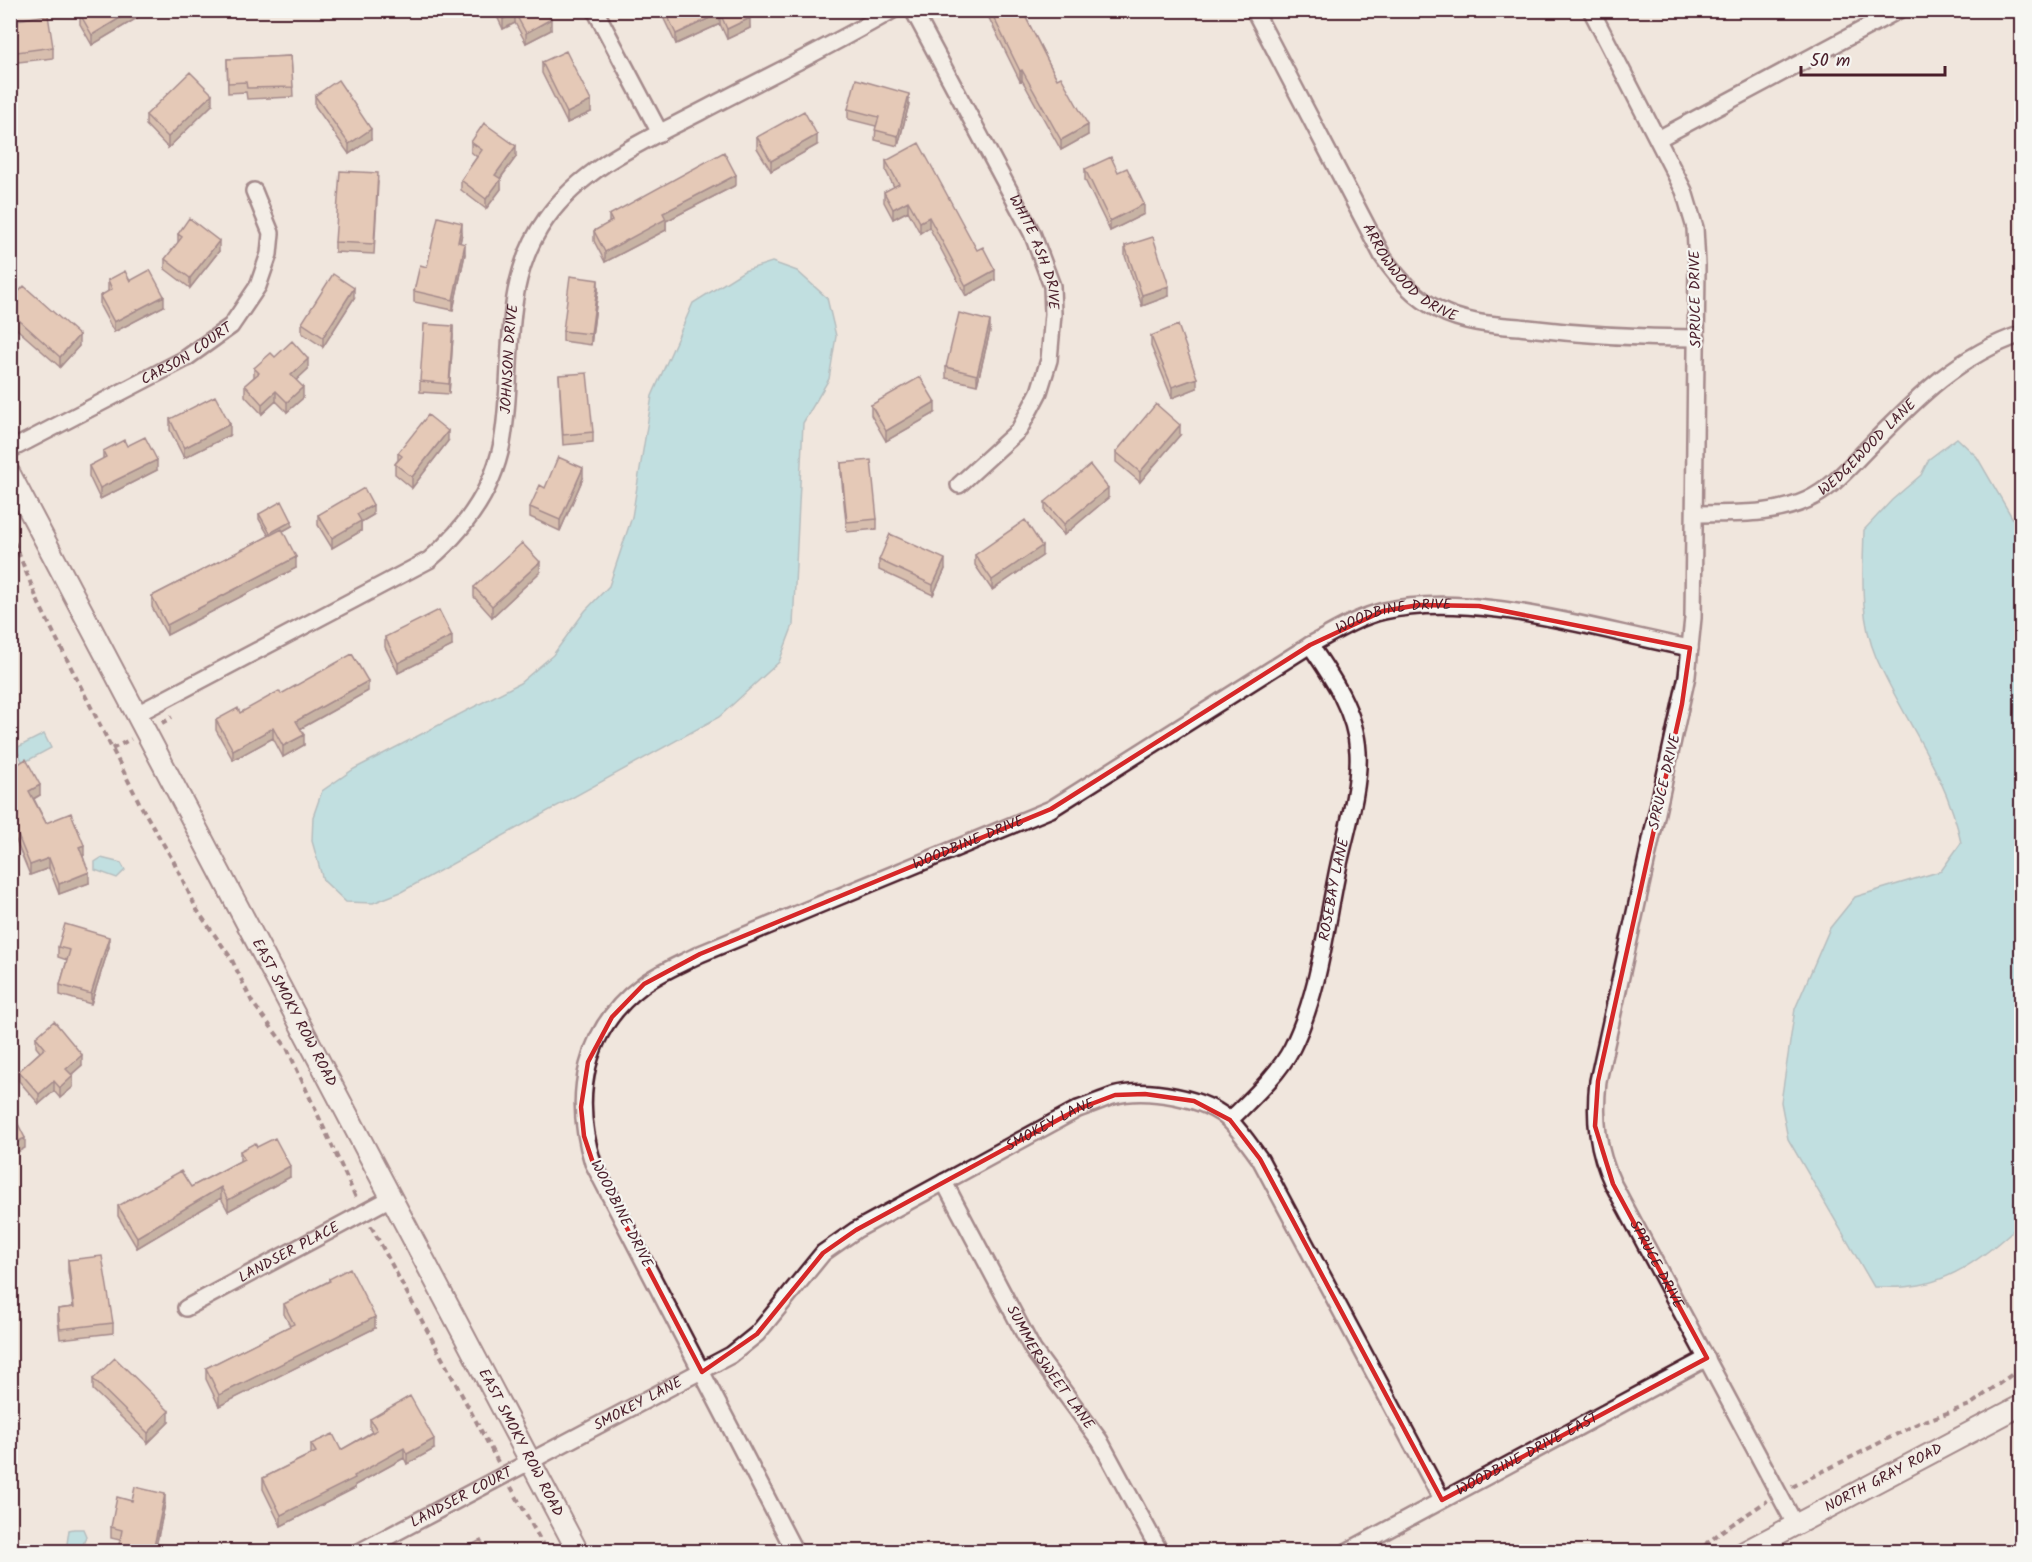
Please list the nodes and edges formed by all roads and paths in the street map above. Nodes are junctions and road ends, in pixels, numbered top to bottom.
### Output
1 (595, 10) edge
2 (892, 10) edge
3 (913, 10) edge
4 (1254, 10) edge
5 (1591, 10) edge
6 (1899, 10) edge
7 (660, 133) junction
8 (1658, 139) junction
9 (254, 191) dead end
10 (2022, 334) edge
11 (1697, 338) junction
12 (10, 450) edge
13 (10, 474) edge
14 (958, 485) dead end
15 (1695, 514) junction
16 (10, 532) edge
17 (1310, 645) junction
18 (1690, 648) junction
19 (137, 714) junction
20 (137, 736) dead end
21 (112, 749) junction
22 (1230, 1120) junction
23 (944, 1182) junction
24 (356, 1198) dead end
25 (392, 1198) junction
26 (371, 1226) dead end
27 (186, 1308) dead end
28 (1707, 1358) junction
29 (2022, 1366) edge
30 (702, 1372) junction
31 (2022, 1405) edge
32 (531, 1461) junction
33 (505, 1475) junction
34 (1794, 1486) dead end
35 (1442, 1500) junction
36 (1766, 1501) dead end
37 (1795, 1524) junction
38 (359, 1551) edge
39 (547, 1551) edge
40 (578, 1551) edge
41 (795, 1551) edge
42 (1160, 1551) edge
43 (1346, 1551) edge
44 (1697, 1551) edge
45 (1744, 1551) edge

1 - 7 street
2 - 7 street, JOHNSON DRIVE
3 - 14 street, WHITE ASH DRIVE
4 - 11 street, ARROWWOOD DRIVE
5 - 8 street, SPRUCE DRIVE
6 - 8 street
7 - 19 street, JOHNSON DRIVE
8 - 11 street, SPRUCE DRIVE
9 - 12 street, CARSON COURT
10 - 15 street, WEDGEWOOD LANE
11 - 15 street, SPRUCE DRIVE
13 - 19 street, EAST SMOKY ROW ROAD
15 - 18 street, SPRUCE DRIVE
16 - 21 path
17 - 18 street, WOODBINE DRIVE
17 - 22 street, ROSEBAY LANE
17 - 30 street, WOODBINE DRIVE
18 - 28 street, SPRUCE DRIVE
19 - 25 street, EAST SMOKY ROW ROAD
20 - 21 path
21 - 24 path
22 - 23 street, SMOKEY LANE
22 - 35 street, SMOKEY LANE
23 - 30 street, SMOKEY LANE
23 - 42 street, SUMMERSWEET LANE
25 - 27 street, LANDSER PLACE
25 - 32 street, EAST SMOKY ROW ROAD
26 - 33 path
28 - 35 street, WOODBINE DRIVE EAST
28 - 37 street, SPRUCE DRIVE
29 - 34 path
30 - 32 street, SMOKEY LANE
30 - 41 street
31 - 37 street, NORTH GRAY ROAD
32 - 33 street, LANDSER COURT
32 - 40 street, EAST SMOKY ROW ROAD
33 - 38 street, LANDSER COURT
33 - 39 path
35 - 43 street, WOODBINE DRIVE EAST
36 - 44 path
37 - 45 street, NORTH GRAY ROAD

